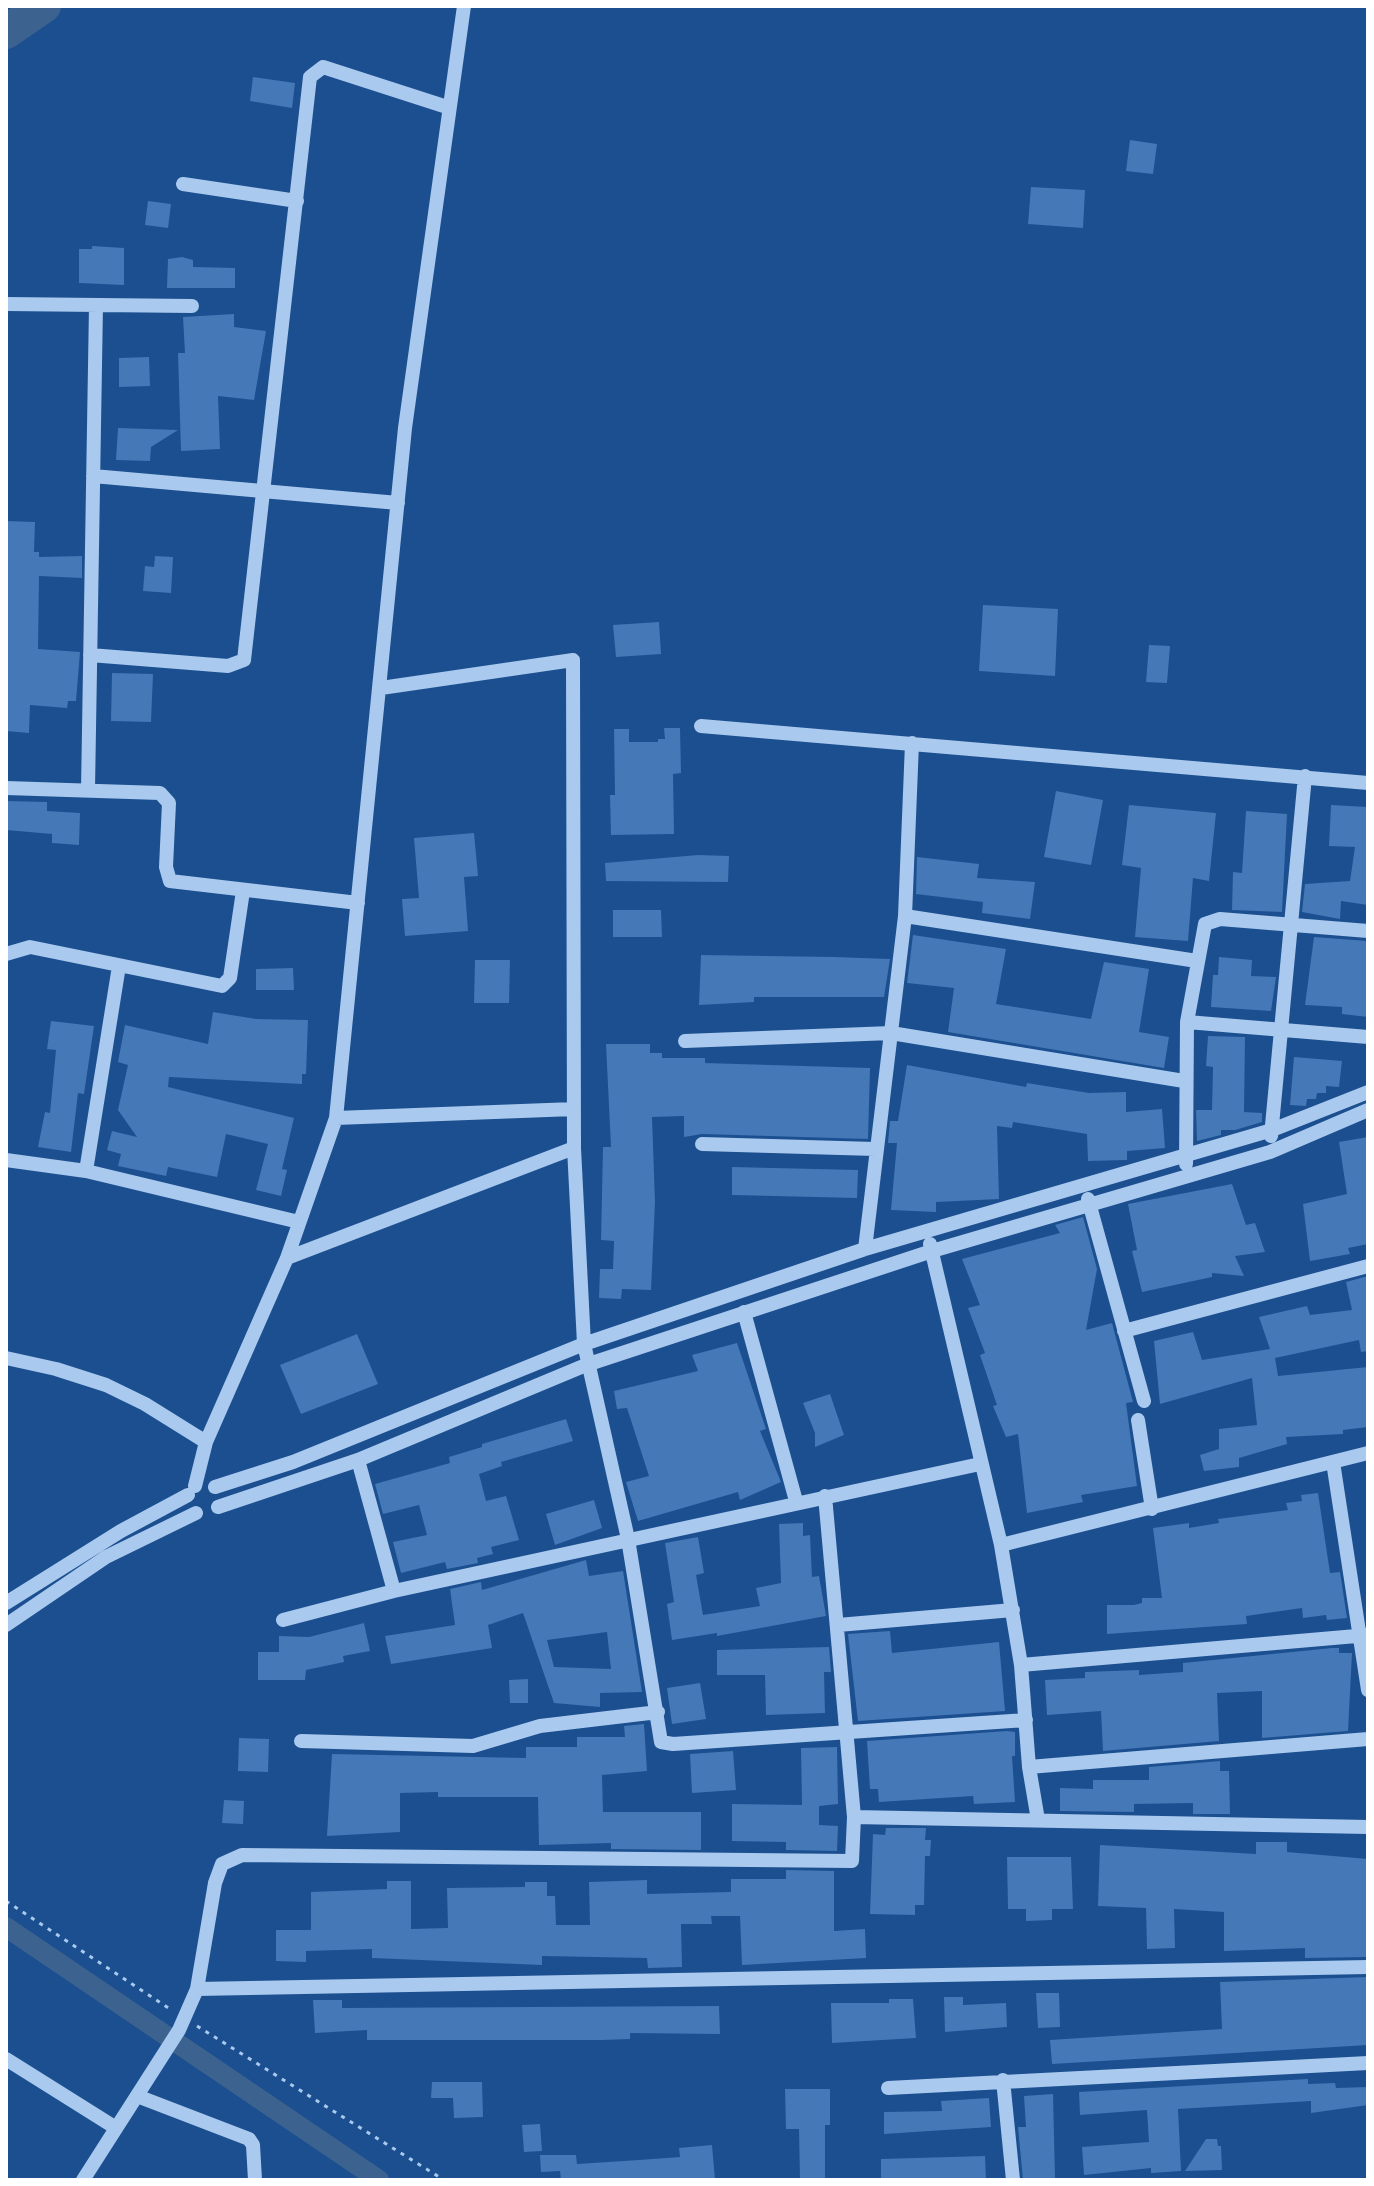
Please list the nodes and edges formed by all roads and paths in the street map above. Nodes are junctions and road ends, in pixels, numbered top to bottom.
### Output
1 (464, 6) edge
2 (447, 107) junction
3 (183, 184) dead end
4 (297, 201) junction
5 (6, 304) edge
6 (96, 305) junction
7 (192, 306) dead end
8 (93, 476) junction
9 (263, 491) junction
10 (398, 503) junction
11 (90, 655) junction
12 (381, 688) junction
13 (701, 726) dead end
14 (912, 743) junction
15 (1305, 776) junction
16 (1368, 783) edge
17 (6, 788) edge
18 (88, 790) junction
19 (243, 891) junction
20 (358, 903) junction
21 (905, 916) junction
22 (1290, 924) junction
23 (1368, 931) edge
24 (6, 954) edge
25 (1197, 961) junction
26 (119, 966) junction
27 (1187, 1022) junction
28 (1280, 1030) junction
29 (891, 1033) junction
30 (1368, 1037) edge
31 (685, 1041) dead end
32 (1184, 1081) junction
33 (1368, 1092) edge
34 (574, 1109) junction
35 (1368, 1110) edge
36 (336, 1118) junction
37 (1272, 1130) junction
38 (702, 1144) dead end
39 (574, 1148) junction
40 (875, 1149) junction
41 (1270, 1152) junction
42 (1186, 1157) junction
43 (6, 1160) edge
44 (86, 1171) junction
45 (1186, 1177) junction
46 (1084, 1187) junction
47 (1090, 1205) junction
48 (299, 1222) junction
49 (927, 1232) junction
50 (865, 1249) junction
51 (932, 1251) junction
52 (287, 1258) junction
53 (1368, 1266) edge
54 (744, 1312) junction
55 (1124, 1331) junction
56 (584, 1344) junction
57 (6, 1358) edge
58 (586, 1365) junction
59 (1144, 1401) dead end
60 (1138, 1420) dead end
61 (206, 1442) junction
62 (1368, 1453) edge
63 (358, 1460) junction
64 (293, 1462) junction
65 (1333, 1462) junction
66 (980, 1464) junction
67 (300, 1479) junction
68 (215, 1487) junction
69 (192, 1490) junction
70 (825, 1496) junction
71 (796, 1501) junction
72 (218, 1507) junction
73 (1152, 1509) junction
74 (196, 1513) junction
75 (628, 1539) junction
76 (1001, 1545) junction
77 (102, 1552) junction
78 (394, 1591) junction
79 (6, 1603) edge
80 (1013, 1610) junction
81 (283, 1620) dead end
82 (6, 1625) edge
83 (838, 1625) junction
84 (1365, 1635) edge
85 (1021, 1665) junction
86 (1368, 1690) edge
87 (658, 1712) junction
88 (1026, 1720) junction
89 (848, 1734) junction
90 (1368, 1739) edge
91 (301, 1741) dead end
92 (1029, 1767) junction
93 (854, 1817) junction
94 (1038, 1820) junction
95 (1368, 1827) edge
96 (6, 1901) edge
97 (1368, 1967) edge
98 (197, 1989) junction
99 (182, 2024) junction
100 (6, 2059) edge
101 (1368, 2063) edge
102 (1003, 2080) junction
103 (888, 2088) dead end
104 (137, 2096) junction
105 (116, 2128) junction
106 (83, 2180) edge
107 (255, 2180) edge
108 (444, 2180) edge
109 (1013, 2180) edge

1 - 2 street
2 - 4 street
2 - 10 street
3 - 4 street
4 - 9 street
5 - 6 street
6 - 7 street
6 - 8 street
8 - 9 street
8 - 11 street
9 - 10 street
9 - 11 street
10 - 12 street
11 - 18 street
12 - 20 street
12 - 34 street
13 - 14 street
14 - 15 street
14 - 21 street
15 - 16 street
15 - 22 street
17 - 18 street
18 - 19 street
19 - 20 street
19 - 26 street
20 - 36 street
21 - 25 street
21 - 29 street
22 - 23 street
22 - 25 street
22 - 28 street
24 - 26 street
25 - 27 street
26 - 44 street
27 - 28 street
27 - 32 street
28 - 30 street
28 - 37 street
29 - 31 street
29 - 32 street
29 - 40 street
32 - 42 street
33 - 37 street
34 - 36 street
34 - 39 street
35 - 41 street
36 - 48 street
37 - 41 street
37 - 42 street
38 - 40 street
39 - 52 street
39 - 56 street
40 - 50 street
41 - 45 street
42 - 45 street
42 - 46 street
43 - 44 street
44 - 48 street
45 - 47 street
46 - 47 street
46 - 49 street
47 - 51 street
47 - 55 street
48 - 52 street
49 - 50 street
49 - 51 street
50 - 56 street
51 - 54 street
51 - 66 street
52 - 61 street
53 - 55 street
54 - 58 street
54 - 71 street
55 - 59 street
56 - 58 street
56 - 64 street
57 - 61 street
58 - 63 street
58 - 75 street
60 - 73 street
61 - 69 street
62 - 65 street
63 - 67 street
63 - 78 street
64 - 67 street
64 - 68 street
65 - 73 street
65 - 84 street
66 - 70 street
66 - 76 street
67 - 72 street
68 - 69 street
68 - 72 street
69 - 74 street
69 - 77 street
70 - 71 street
70 - 83 street
71 - 75 street
72 - 74 street
73 - 76 street
74 - 77 street
75 - 78 street
75 - 87 street
76 - 80 street
77 - 79 street
77 - 82 street
78 - 81 street
80 - 83 street
80 - 85 street
83 - 89 street
84 - 85 street
84 - 86 street
85 - 88 street
87 - 89 street
87 - 91 street
88 - 89 street
88 - 92 street
89 - 93 street
90 - 92 street
92 - 94 street
93 - 94 street
93 - 98 street
94 - 95 street
96 - 99 path
97 - 98 street
98 - 99 street
99 - 104 street
99 - 108 path
100 - 105 street
101 - 102 street
102 - 103 street
102 - 109 street
104 - 105 street
104 - 107 street
105 - 106 street

